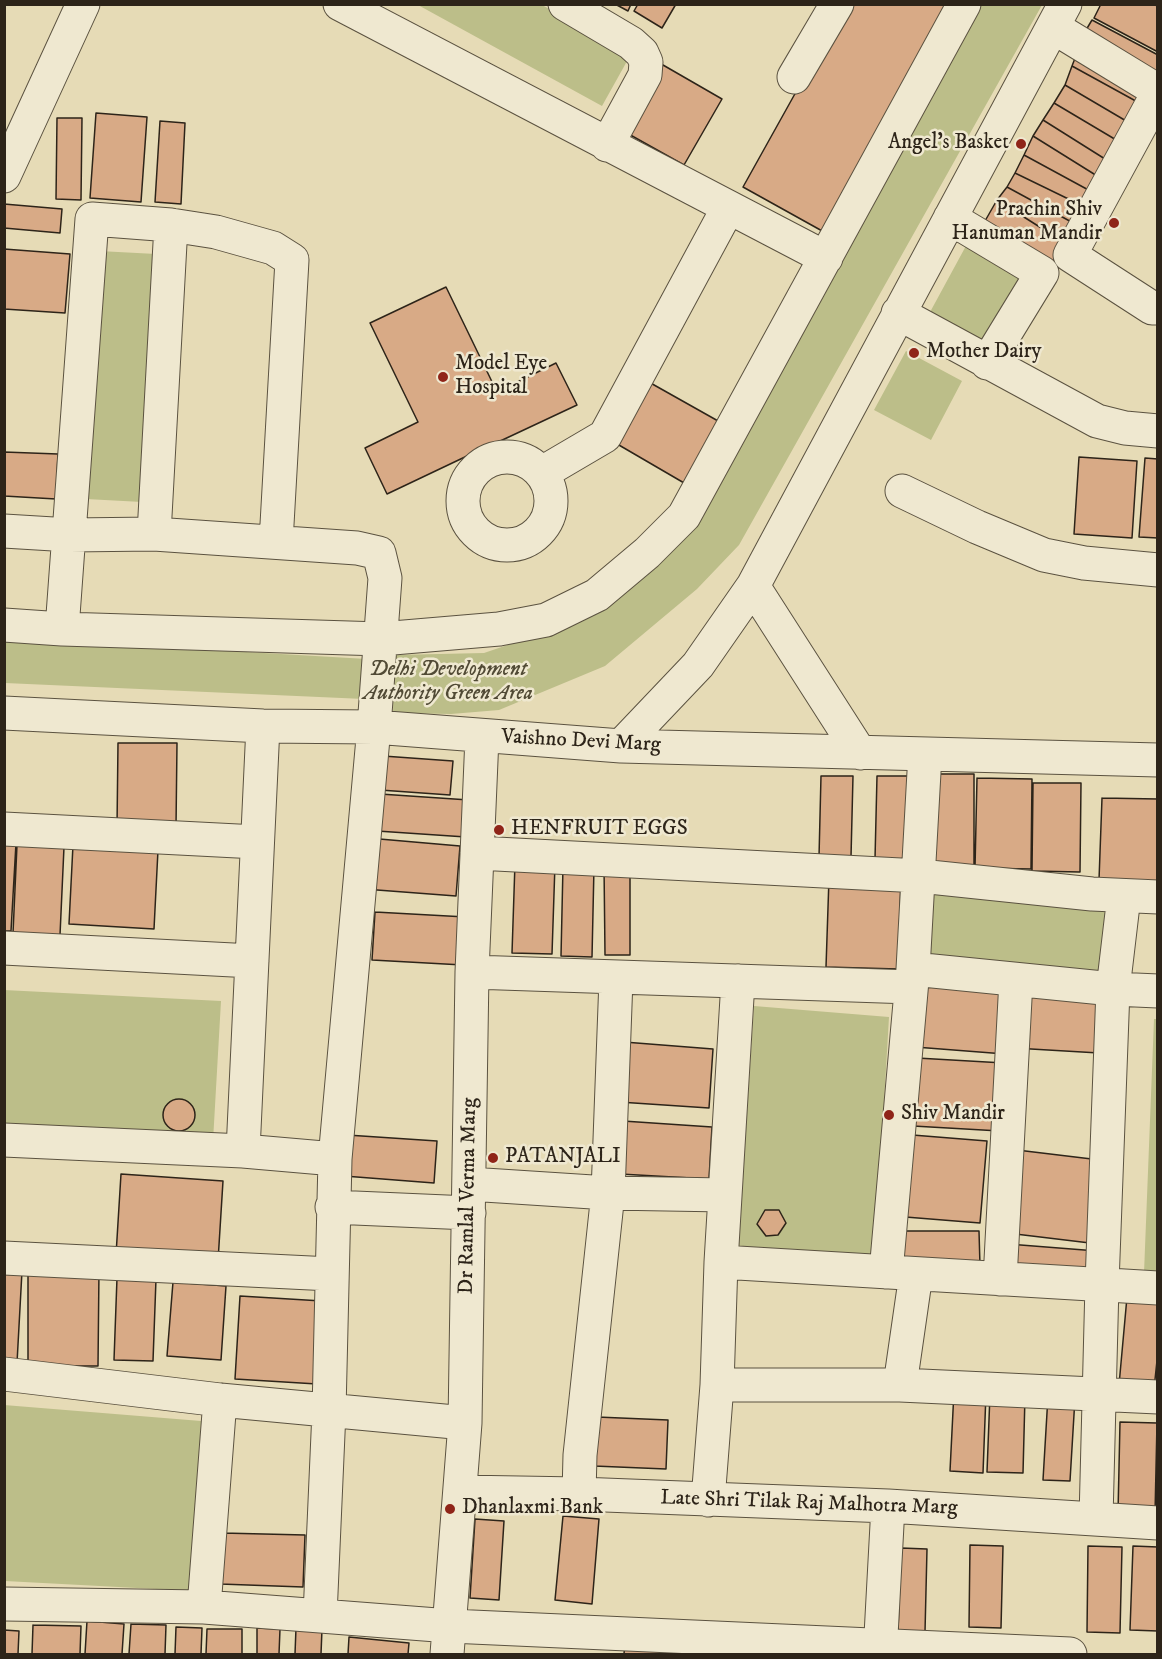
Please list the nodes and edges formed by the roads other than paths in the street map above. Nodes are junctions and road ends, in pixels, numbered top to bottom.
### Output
1 (83, 4) edge
2 (340, 4) edge
3 (566, 4) edge
4 (964, 4) edge
5 (826, 8) edge
6 (381, 14) edge
7 (1059, 16) edge
8 (794, 77) dead end
9 (1158, 92) edge
10 (607, 145) junction
11 (4, 176) edge
12 (728, 208) junction
13 (950, 218) junction
14 (171, 225) junction
15 (826, 258) junction
16 (1158, 308) edge
17 (898, 314) junction
18 (987, 363) junction
19 (1158, 431) edge
20 (542, 473) dead end
21 (902, 491) dead end
22 (4, 531) edge
23 (154, 534) junction
24 (70, 535) junction
25 (276, 542) junction
26 (1158, 570) edge
27 (753, 586) junction
28 (4, 625) edge
29 (62, 630) junction
30 (381, 639) junction
31 (4, 712) edge
32 (263, 726) junction
33 (374, 727) junction
34 (482, 737) junction
35 (621, 746) junction
36 (860, 753) junction
37 (926, 754) junction
38 (1158, 760) edge
39 (4, 829) edge
40 (257, 842) junction
41 (477, 853) junction
42 (920, 876) junction
43 (1124, 896) junction
44 (1158, 897) edge
45 (4, 948) edge
46 (252, 961) junction
47 (472, 972) junction
48 (912, 978) junction
49 (616, 979) junction
50 (1016, 980) junction
51 (738, 981) junction
52 (1113, 989) junction
53 (1158, 991) edge
54 (4, 1140) edge
55 (243, 1151) junction
56 (334, 1159) junction
57 (608, 1193) junction
58 (725, 1195) junction
59 (469, 1199) junction
60 (333, 1207) junction
61 (4, 1258) edge
62 (721, 1262) junction
63 (901, 1273) junction
64 (331, 1274) junction
65 (1000, 1279) junction
66 (1102, 1284) junction
67 (1158, 1288) edge
68 (4, 1374) edge
69 (717, 1384) junction
70 (900, 1385) junction
71 (1100, 1395) junction
72 (1158, 1397) edge
73 (220, 1400) junction
74 (329, 1411) junction
75 (465, 1423) junction
76 (460, 1492) junction
77 (579, 1494) junction
78 (708, 1500) junction
79 (888, 1506) junction
80 (1096, 1519) junction
81 (1158, 1522) edge
82 (4, 1604) edge
83 (204, 1607) junction
84 (320, 1616) junction
85 (448, 1640) edge
86 (880, 1650) edge
87 (1070, 1654) edge

1 - 11 street
2 - 6 street
3 - 10 street
4 - 15 street
5 - 8 street
6 - 10 street
7 - 9 street
7 - 13 street
9 - 16 street
10 - 12 street
12 - 15 street
12 - 20 street
13 - 17 street
13 - 18 street
14 - 23 street
14 - 24 street
14 - 25 street
15 - 30 street
17 - 18 street
17 - 27 street
18 - 19 street
21 - 26 street
22 - 24 street
23 - 24 street
23 - 25 street
24 - 29 street
25 - 30 street
27 - 35 street
27 - 36 street
28 - 29 street
29 - 30 street
30 - 33 street
31 - 32 street, Vaishno Devi Marg
32 - 33 street, Vaishno Devi Marg
32 - 40 street
33 - 34 street, Vaishno Devi Marg
33 - 56 street
34 - 35 street, Vaishno Devi Marg
34 - 41 street, Dr Ramlal Verma Marg
35 - 36 street, Vaishno Devi Marg
36 - 37 street, Vaishno Devi Marg
37 - 38 street, Vaishno Devi Marg
37 - 42 street
39 - 40 street
40 - 46 street
41 - 42 street
41 - 47 street, Dr Ramlal Verma Marg
42 - 43 street
42 - 48 street
43 - 44 street
43 - 52 street
45 - 46 street
46 - 55 street
47 - 49 street
47 - 59 street, Dr Ramlal Verma Marg
48 - 50 street
48 - 51 street
48 - 63 street
49 - 51 street
49 - 57 street
50 - 52 street
50 - 65 street
51 - 58 street
52 - 53 street
52 - 66 street
54 - 55 street
55 - 56 street
56 - 60 street
57 - 58 street
57 - 59 street
57 - 77 street
58 - 62 street
59 - 60 street
59 - 75 street, Dr Ramlal Verma Marg
60 - 64 street
61 - 64 street
62 - 63 street
62 - 69 street
63 - 65 street
63 - 70 street
64 - 74 street
65 - 66 street
66 - 67 street
66 - 71 street
68 - 73 street
69 - 70 street
69 - 78 street
70 - 71 street
71 - 72 street
71 - 80 street
73 - 74 street
73 - 83 street
74 - 75 street
74 - 84 street
75 - 76 street, Dr Ramlal Verma Marg
76 - 77 street, Late Shri Tilak Raj Malhotra Marg
76 - 85 street, Dr Ramlal Verma Marg
77 - 78 street, Late Shri Tilak Raj Malhotra Marg
78 - 79 street, Late Shri Tilak Raj Malhotra Marg
79 - 80 street, Late Shri Tilak Raj Malhotra Marg
79 - 86 street
80 - 81 street, Late Shri Tilak Raj Malhotra Marg
82 - 83 street
83 - 84 street
84 - 85 street
85 - 86 street
86 - 87 street

